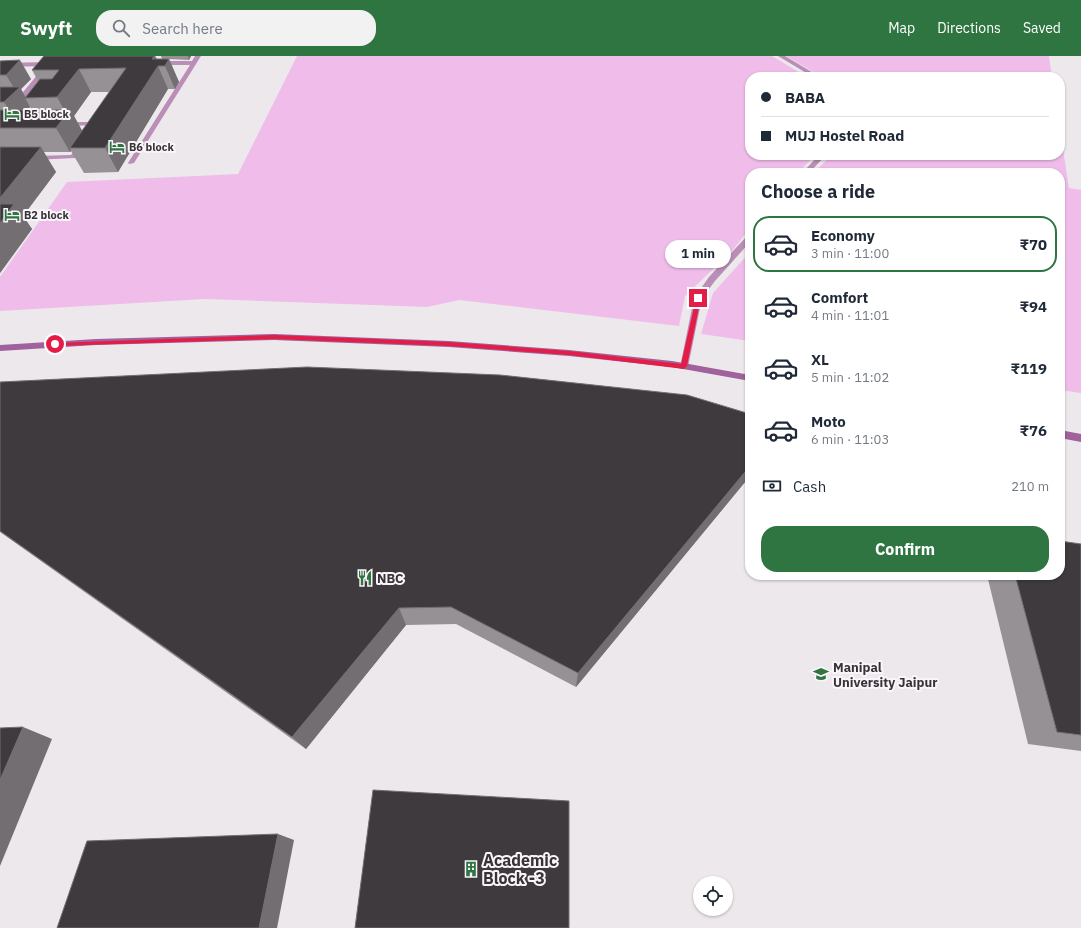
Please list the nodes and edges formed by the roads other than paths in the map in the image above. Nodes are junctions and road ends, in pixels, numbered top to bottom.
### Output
1 (198, 56) edge
2 (780, 56) edge
3 (154, 63) edge
4 (194, 63) junction
5 (0, 64) edge
6 (49, 64) junction
7 (57, 64) edge
8 (808, 72) edge
9 (36, 98) edge
10 (101, 117) edge
11 (152, 118) dead end
12 (159, 118) junction
13 (58, 124) edge
14 (85, 141) edge
15 (29, 158) edge
16 (818, 160) edge
17 (131, 163) dead end
18 (810, 168) edge
19 (745, 243) edge
20 (0, 348) edge
21 (684, 366) junction
22 (745, 377) edge
23 (1065, 435) edge
24 (1081, 438) edge

1 - 4 street
2 - 8 street
3 - 4 street
4 - 12 street
5 - 6 street
6 - 7 street
6 - 9 street
10 - 13 street
11 - 12 street
12 - 17 street
14 - 15 street
16 - 18 street
19 - 21 street
20 - 21 street
21 - 22 street
23 - 24 street

